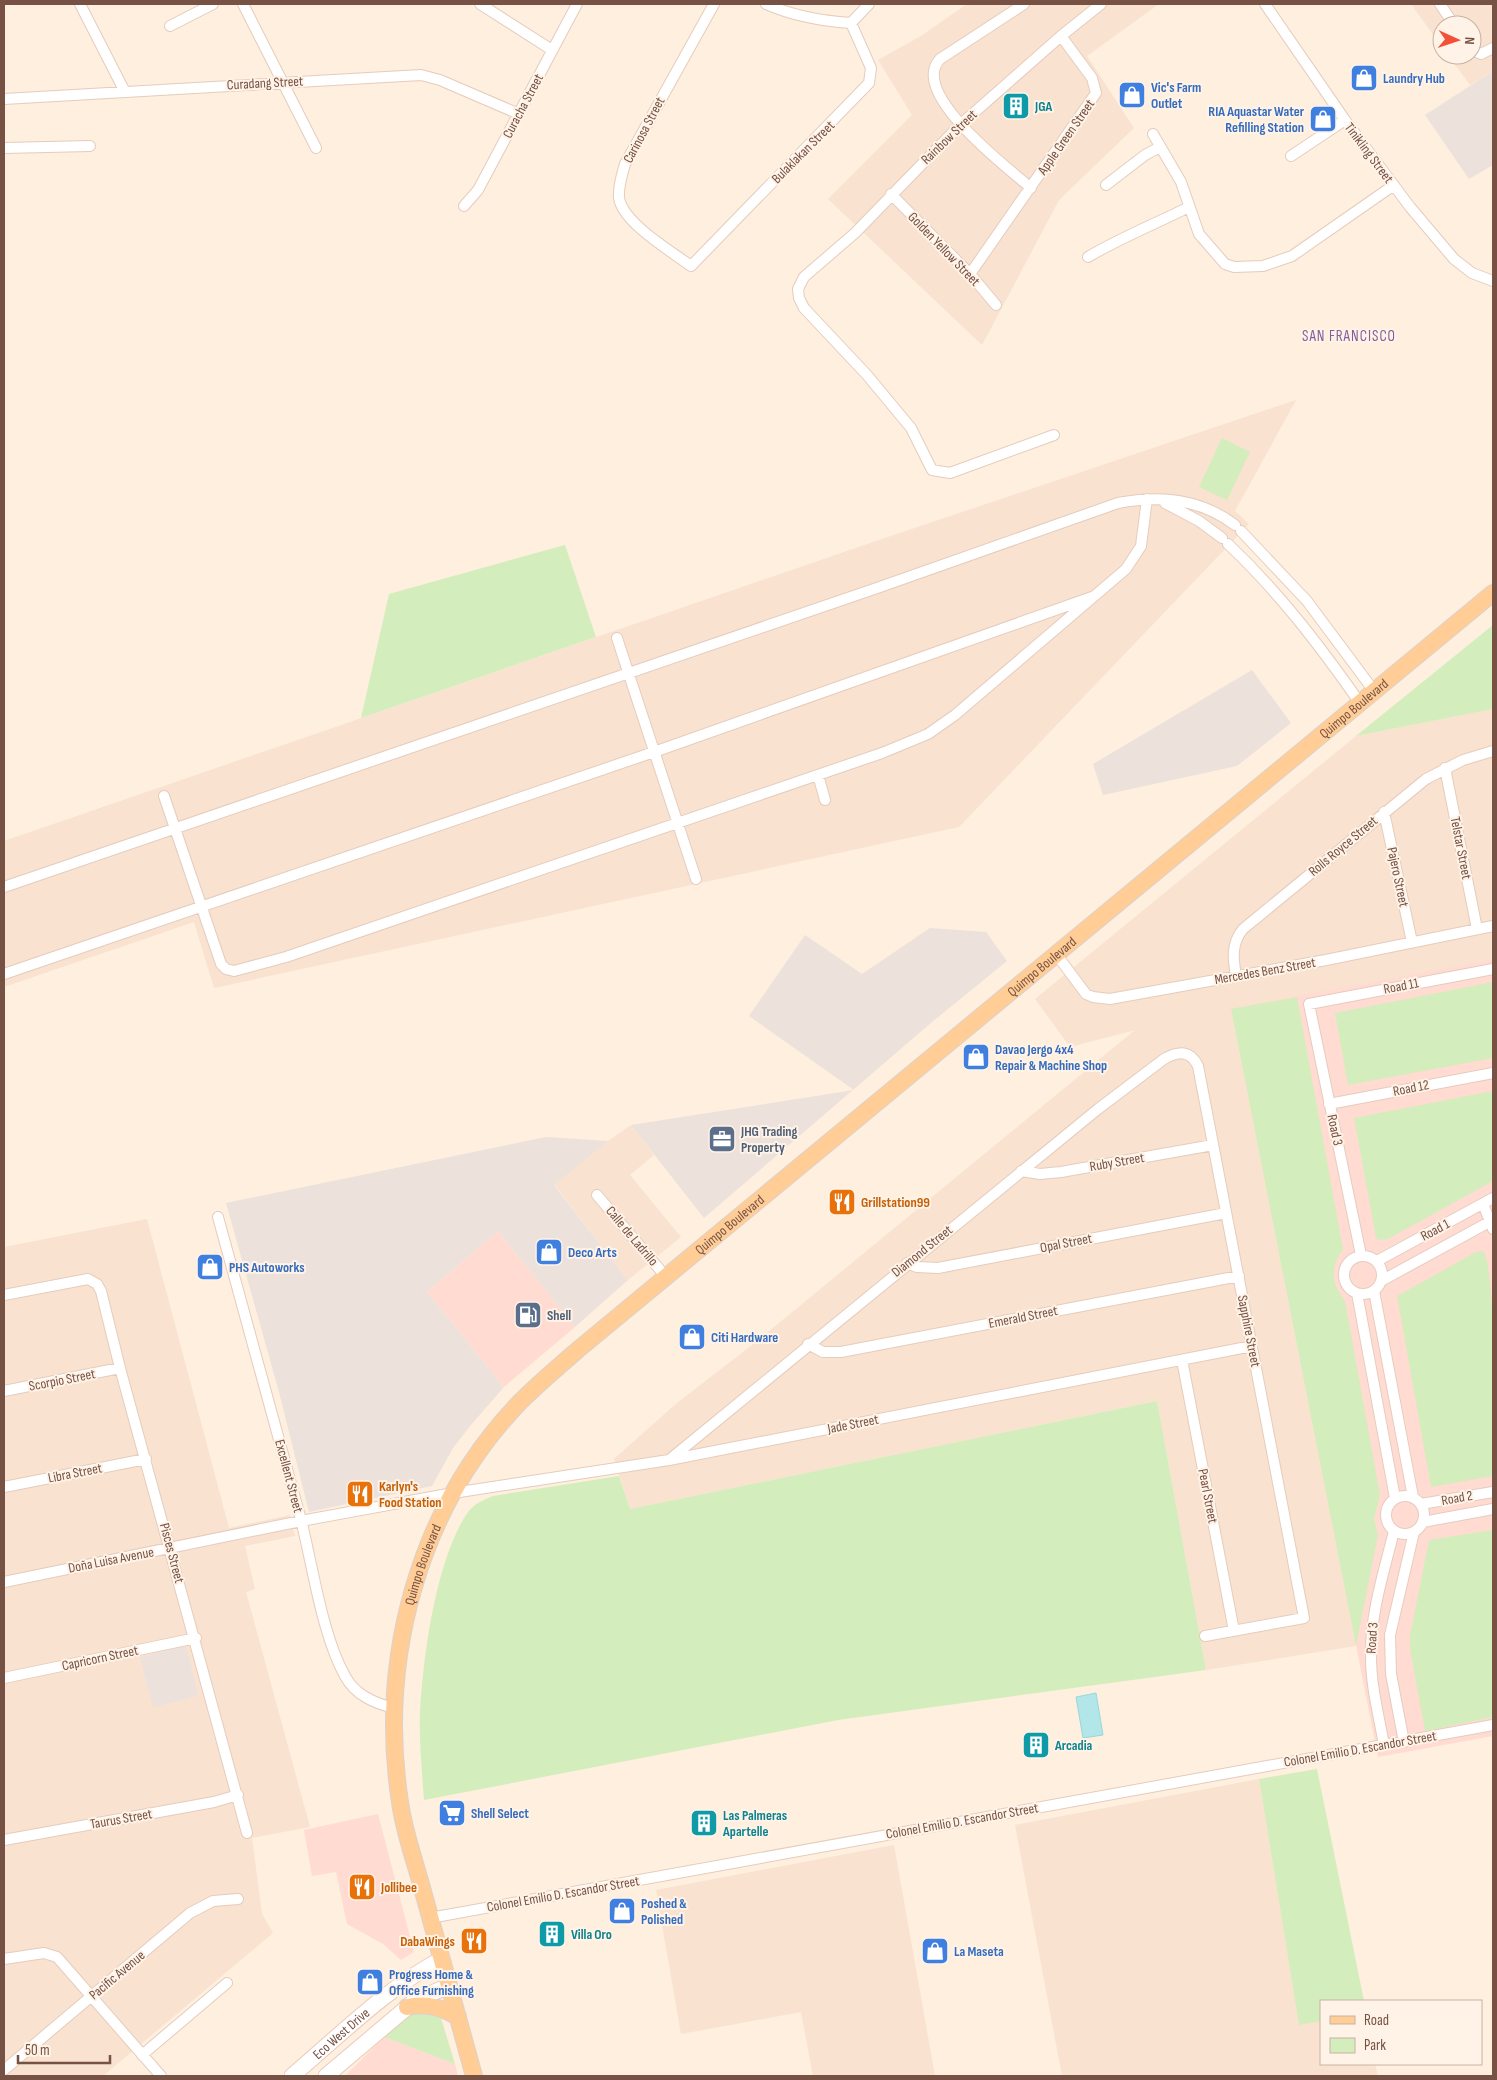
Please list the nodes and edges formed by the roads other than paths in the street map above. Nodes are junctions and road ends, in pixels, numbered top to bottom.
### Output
1 (80, 4) edge
2 (213, 4) edge
3 (243, 4) edge
4 (480, 4) edge
5 (577, 4) edge
6 (714, 4) edge
7 (766, 4) edge
8 (869, 4) edge
9 (1024, 4) edge
10 (1265, 4) edge
11 (1440, 4) edge
12 (1094, 6) edge
13 (1447, 15) edge
14 (851, 23) junction
15 (170, 26) dead end
16 (1061, 36) junction
17 (552, 50) junction
18 (283, 82) junction
19 (125, 92) junction
20 (4, 99) edge
21 (519, 114) junction
22 (1345, 120) junction
23 (960, 125) junction
24 (1153, 134) dead end
25 (90, 146) dead end
26 (1160, 147) junction
27 (4, 148) edge
28 (316, 148) dead end
29 (1291, 156) dead end
30 (1106, 185) dead end
31 (1394, 185) junction
32 (1030, 188) junction
33 (891, 194) junction
34 (464, 206) dead end
35 (1189, 206) junction
36 (1088, 258) dead end
37 (691, 266) joint
38 (970, 274) junction
39 (1493, 281) edge
40 (996, 305) dead end
41 (1054, 435) dead end
42 (1146, 499) junction
43 (1159, 500) junction
44 (1255, 544) junction
45 (1242, 557) junction
46 (1493, 593) edge
47 (1097, 596) junction
48 (617, 638) dead end
49 (628, 673) junction
50 (1374, 691) junction
51 (1360, 703) junction
52 (1493, 751) edge
53 (654, 752) junction
54 (1445, 768) junction
55 (818, 775) junction
56 (164, 796) dead end
57 (825, 800) dead end
58 (1384, 812) junction
59 (678, 824) junction
60 (173, 829) junction
61 (696, 879) dead end
62 (4, 887) edge
63 (200, 906) junction
64 (1493, 926) edge
65 (1477, 929) junction
66 (1412, 942) junction
67 (1056, 954) junction
68 (1493, 968) edge
69 (4, 974) edge
70 (1236, 976) junction
71 (1309, 1004) joint
72 (1182, 1052) joint
73 (1493, 1073) edge
74 (1329, 1104) junction
75 (1213, 1145) junction
76 (1021, 1171) junction
77 (598, 1195) dead end
78 (1493, 1198) edge
79 (1483, 1204) junction
80 (1226, 1213) junction
81 (218, 1218) dead end
82 (1493, 1224) edge
83 (1361, 1255) junction
84 (1377, 1261) junction
85 (907, 1263) junction
86 (1238, 1276) junction
87 (666, 1277) junction
88 (1381, 1281) junction
89 (1374, 1291) junction
90 (1357, 1293) junction
91 (4, 1295) edge
92 (808, 1344) junction
93 (1252, 1346) junction
94 (1182, 1360) junction
95 (120, 1368) junction
96 (4, 1391) edge
97 (146, 1459) junction
98 (669, 1460) junction
99 (4, 1487) edge
100 (1493, 1492) edge
101 (453, 1493) junction
102 (1395, 1498) junction
103 (1417, 1501) junction
104 (1493, 1509) edge
105 (301, 1521) junction
106 (1423, 1522) junction
107 (1394, 1531) junction
108 (1414, 1532) junction
109 (170, 1548) junction
110 (4, 1582) edge
111 (1234, 1631) junction
112 (1204, 1636) dead end
113 (196, 1638) junction
114 (4, 1678) edge
115 (394, 1708) junction
116 (1493, 1725) edge
117 (1404, 1742) junction
118 (1384, 1745) junction
119 (238, 1795) junction
120 (247, 1833) dead end
121 (4, 1840) edge
122 (238, 1899) dead end
123 (430, 1918) junction
124 (4, 1959) edge
125 (442, 1959) junction
126 (227, 1983) dead end
127 (449, 1986) junction
128 (92, 1996) junction
129 (407, 2007) junction
130 (458, 2017) junction
131 (342, 2034) junction
132 (355, 2052) junction
133 (142, 2055) junction
134 (4, 2070) edge
135 (161, 2076) edge
136 (292, 2076) edge
137 (326, 2076) edge
138 (474, 2076) edge

1 - 19 street
2 - 15 street
3 - 18 street
4 - 17 street
5 - 17 street, Curacha Street
6 - 37 street, Carinosa Street
7 - 14 street
8 - 14 street
9 - 23 street
10 - 22 street, Tinikling Street
11 - 13 street
12 - 16 street, Rainbow Street
14 - 37 street, Bulaklakan Street
16 - 23 street, Rainbow Street
16 - 32 street, Apple Green Street
17 - 21 street, Curacha Street
18 - 19 street, Curadang Street
18 - 21 street, Curadang Street
18 - 28 street
19 - 20 street, Curadang Street
21 - 34 street, Curacha Street
22 - 29 street
22 - 31 street, Tinikling Street
23 - 32 street
23 - 33 street, Rainbow Street
24 - 26 street
25 - 27 street
26 - 30 street
26 - 35 street
31 - 35 street
31 - 39 street, Tinikling Street
32 - 38 street
33 - 38 street, Golden Yellow Street
33 - 41 street, Rainbow Street
35 - 36 street
38 - 40 street, Golden Yellow Street
42 - 43 street
42 - 47 street
42 - 49 street
43 - 44 street
43 - 45 street
44 - 45 street
44 - 50 street
45 - 51 street
46 - 50 main road, Quimpo Boulevard
47 - 53 street
47 - 55 street
48 - 49 street
49 - 53 street
49 - 60 street
50 - 51 main road, Quimpo Boulevard
51 - 67 main road, Quimpo Boulevard
52 - 54 street, Rolls Royce Street
53 - 59 street
53 - 63 street
54 - 58 street, Rolls Royce Street
54 - 65 street, Telstar Street
55 - 57 street
55 - 59 street
56 - 60 street
58 - 66 street, Pajero Street
58 - 70 street, Rolls Royce Street
59 - 61 street
59 - 63 street
60 - 62 street
60 - 63 street
63 - 69 street
64 - 65 street, Mercedes Benz Street
65 - 66 street, Mercedes Benz Street
66 - 70 street, Mercedes Benz Street
67 - 70 street, Mercedes Benz Street
67 - 87 main road, Quimpo Boulevard
68 - 71 street, Road 11
71 - 74 street, Road 3
72 - 75 street, Sapphire Street
72 - 76 street, Diamond Street
73 - 74 street, Road 12
74 - 83 street, Road 3
75 - 76 street, Ruby Street
75 - 80 street, Sapphire Street
76 - 85 street, Diamond Street
77 - 87 street, Calle de Ladrillo
78 - 79 street, Road 1
79 - 82 street
79 - 84 street, Road 1
80 - 85 street, Opal Street
80 - 86 street, Sapphire Street
81 - 105 street, Excellent Street
82 - 88 street, Road 1
83 - 84 street
83 - 90 street
84 - 88 street
85 - 92 street, Diamond Street
86 - 92 street, Emerald Street
86 - 93 street, Sapphire Street
87 - 101 main road, Quimpo Boulevard
88 - 89 street
89 - 90 street
89 - 103 street
90 - 102 street
91 - 95 street, Pisces Street
92 - 98 street, Diamond Street
93 - 94 street, Jade Street
93 - 111 street, Sapphire Street
94 - 98 street, Jade Street
94 - 111 street, Pearl Street
95 - 96 street, Scorpio Street
95 - 97 street, Pisces Street
97 - 99 street, Libra Street
97 - 109 street, Pisces Street
98 - 101 street, Jade Street
100 - 103 street, Road 2
101 - 105 street, Doña Luisa Avenue
101 - 115 main road, Quimpo Boulevard
102 - 103 street
102 - 107 street
103 - 106 street
104 - 106 street, Road 2
105 - 109 street, Doña Luisa Avenue
105 - 115 street, Excellent Street
106 - 108 street
107 - 108 street
107 - 118 street, Road 3
108 - 117 street, Road 3
109 - 110 street, Doña Luisa Avenue
109 - 113 street, Pisces Street
111 - 112 street
113 - 114 street, Capricorn Street
113 - 119 street, Pisces Street
115 - 123 main road, Quimpo Boulevard
116 - 117 street, Colonel Emilio D. Escandor Street
117 - 118 street, Colonel Emilio D. Escandor Street
118 - 123 street, Colonel Emilio D. Escandor Street
119 - 120 street, Pisces Street
119 - 121 street, Taurus Street
122 - 128 street, Pacific Avenue
123 - 125 main road, Quimpo Boulevard
124 - 128 street
125 - 127 main road, Quimpo Boulevard
125 - 131 street, Eco West Drive
126 - 133 street
127 - 129 street, Eco West Drive
127 - 130 main road, Quimpo Boulevard
128 - 133 street
128 - 134 street, Pacific Avenue
129 - 130 main road
129 - 132 street, Eco West Drive
130 - 138 main road, Quimpo Boulevard
131 - 132 street
131 - 136 street, Eco West Drive
132 - 137 street, Eco West Drive
133 - 135 street

